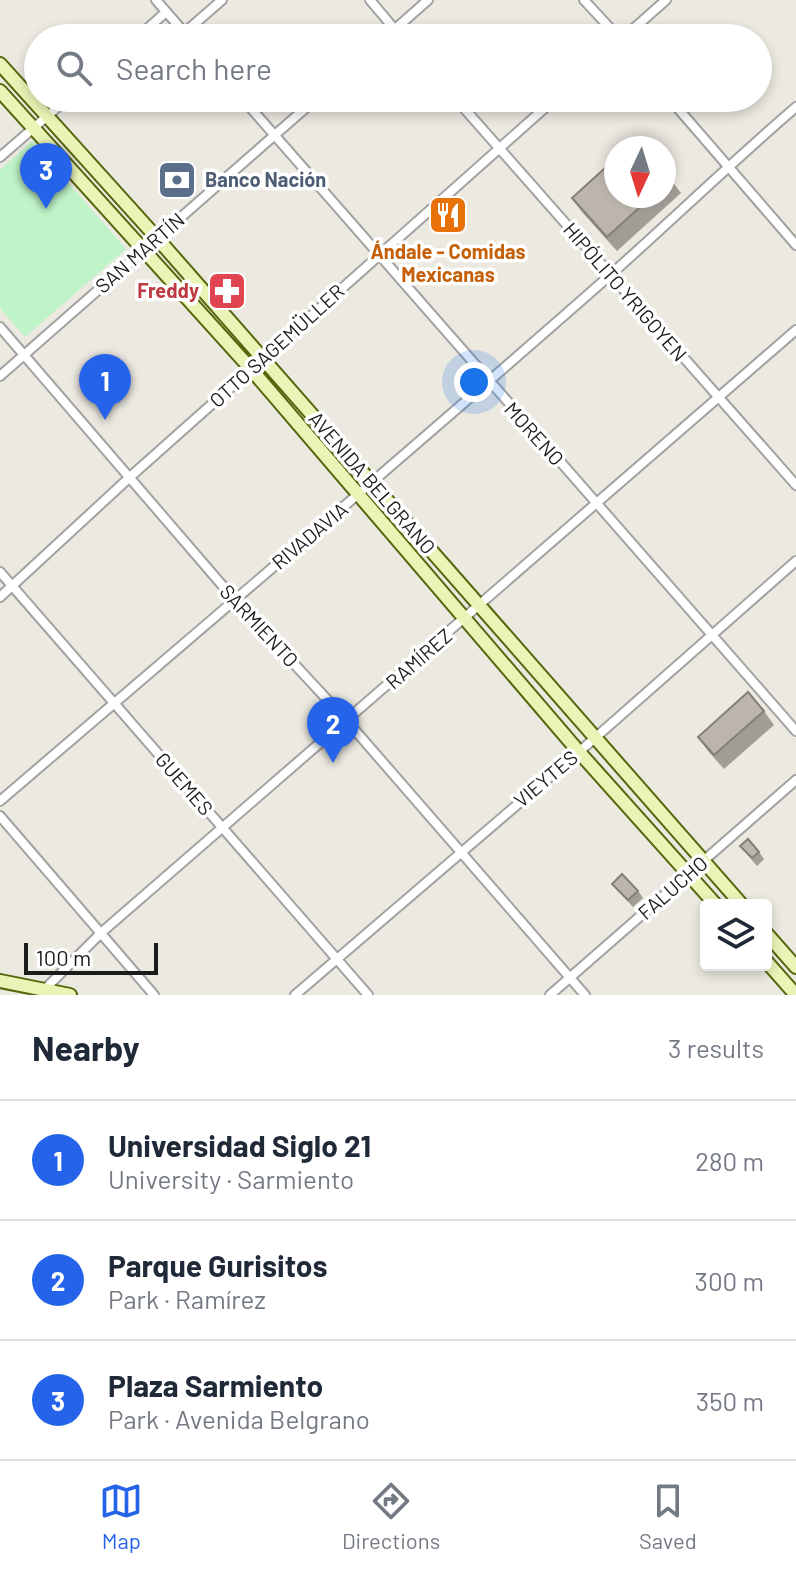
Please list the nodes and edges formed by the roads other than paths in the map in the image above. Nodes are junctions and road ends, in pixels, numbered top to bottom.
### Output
1 (156, 0) edge
2 (222, 0) edge
3 (370, 0) edge
4 (428, 0) edge
5 (584, 0) edge
6 (666, 0) edge
7 (166, 12) junction
8 (153, 24) edge
9 (177, 24) edge
10 (198, 24) edge
11 (391, 24) edge
12 (401, 24) edge
13 (607, 24) edge
14 (638, 24) edge
15 (0, 64) edge
16 (24, 90) edge
17 (0, 91) edge
18 (796, 107) edge
19 (45, 112) edge
20 (52, 112) edge
21 (254, 112) edge
22 (301, 112) edge
23 (467, 112) edge
24 (540, 112) edge
25 (681, 112) edge
26 (48, 115) junction
27 (33, 128) junction
28 (274, 135) junction
29 (499, 148) junction
30 (0, 157) edge
31 (727, 167) junction
32 (157, 238) junction
33 (796, 245) edge
34 (143, 251) junction
35 (379, 255) junction
36 (610, 275) junction
37 (0, 327) edge
38 (796, 330) edge
39 (24, 355) junction
40 (263, 359) junction
41 (251, 369) junction
42 (0, 376) edge
43 (487, 381) junction
44 (719, 397) junction
45 (130, 477) junction
46 (371, 482) junction
47 (796, 485) edge
48 (360, 493) junction
49 (596, 504) junction
50 (796, 561) edge
51 (0, 572) edge
52 (12, 586) junction
53 (0, 597) edge
54 (234, 599) junction
55 (480, 606) junction
56 (466, 618) junction
57 (711, 634) junction
58 (114, 704) junction
59 (347, 721) junction
60 (796, 731) edge
61 (595, 738) junction
62 (579, 752) junction
63 (796, 780) edge
64 (0, 801) edge
65 (0, 816) edge
66 (223, 828) junction
67 (461, 852) junction
68 (703, 861) junction
69 (689, 874) junction
70 (711, 899) edge
71 (737, 899) edge
72 (102, 932) junction
73 (772, 940) edge
74 (338, 958) junction
75 (796, 967) edge
76 (772, 968) edge
77 (570, 978) junction
78 (0, 981) edge
79 (13, 990) edge
80 (44, 990) junction
81 (70, 995) edge
82 (154, 995) edge
83 (295, 995) edge
84 (368, 995) edge
85 (550, 995) edge
86 (585, 995) edge
87 (796, 995) edge

1 - 7 street
2 - 10 street
3 - 11 street
4 - 12 street
5 - 13 street
6 - 14 street
7 - 8 street
7 - 9 street
15 - 16 street, AVENIDA BELGRANO
17 - 27 street, AVENIDA BELGRANO
18 - 31 street, RIVADAVIA
19 - 26 street, AVENIDA BELGRANO
20 - 26 street
21 - 28 street, MORENO
22 - 28 street, SAN MARTÍN
23 - 29 street, HIPÓLITO YRIGOYEN
24 - 29 street, OTTO SAGEMÜLLER
25 - 31 street
26 - 27 street
26 - 32 street, AVENIDA BELGRANO
27 - 30 street
27 - 34 street, AVENIDA BELGRANO
28 - 32 street, SAN MARTÍN
28 - 35 street, MORENO
29 - 35 street, OTTO SAGEMÜLLER
29 - 36 street, HIPÓLITO YRIGOYEN
31 - 33 street
31 - 36 street, RIVADAVIA
32 - 34 street, SAN MARTÍN
32 - 40 street, AVENIDA BELGRANO
34 - 39 street, SAN MARTÍN
34 - 41 street, AVENIDA BELGRANO
35 - 40 street, OTTO SAGEMÜLLER
35 - 43 street, MORENO
36 - 43 street, RIVADAVIA
36 - 44 street, HIPÓLITO YRIGOYEN
37 - 39 street, SARMIENTO
38 - 44 street, RAMÍREZ
39 - 42 street, SAN MARTÍN
39 - 45 street, SARMIENTO
40 - 41 street, OTTO SAGEMÜLLER
40 - 46 street, AVENIDA BELGRANO
41 - 45 street, OTTO SAGEMÜLLER
41 - 48 street, AVENIDA BELGRANO
43 - 46 street, RIVADAVIA
43 - 49 street, MORENO
44 - 47 street, HIPÓLITO YRIGOYEN
44 - 49 street, RAMÍREZ
45 - 52 street, OTTO SAGEMÜLLER
45 - 54 street, SARMIENTO
46 - 48 street, RIVADAVIA
46 - 55 street, AVENIDA BELGRANO
48 - 54 street, RIVADAVIA
48 - 56 street, AVENIDA BELGRANO
49 - 55 street, RAMÍREZ
49 - 57 street, MORENO
50 - 57 street, VIEYTES
51 - 52 street, GUEMES
52 - 53 street, OTTO SAGEMÜLLER
52 - 58 street, GUEMES
54 - 58 street, RIVADAVIA
54 - 59 street, SARMIENTO
55 - 56 street, RAMÍREZ
55 - 61 street, AVENIDA BELGRANO
56 - 59 street, RAMÍREZ
56 - 62 street, AVENIDA BELGRANO
57 - 60 street, MORENO
57 - 61 street, VIEYTES
58 - 64 street, RIVADAVIA
58 - 66 street, GUEMES
59 - 66 street, RAMÍREZ
59 - 67 street, SARMIENTO
61 - 62 street, VIEYTES
61 - 68 street, AVENIDA BELGRANO
62 - 67 street, VIEYTES
62 - 69 street, AVENIDA BELGRANO
63 - 68 street, FALUCHO
65 - 72 street
66 - 72 street, RAMÍREZ
66 - 74 street, GUEMES
67 - 74 street, VIEYTES
67 - 77 street, SARMIENTO
68 - 69 street, FALUCHO
68 - 71 street, AVENIDA BELGRANO
69 - 70 street, AVENIDA BELGRANO
69 - 77 street, FALUCHO
72 - 80 street, RAMÍREZ
72 - 82 street
73 - 75 street
74 - 83 street, VIEYTES
74 - 84 street, GUEMES
76 - 87 street
77 - 85 street, FALUCHO
77 - 86 street, SARMIENTO
78 - 79 street
79 - 80 street
80 - 81 street

